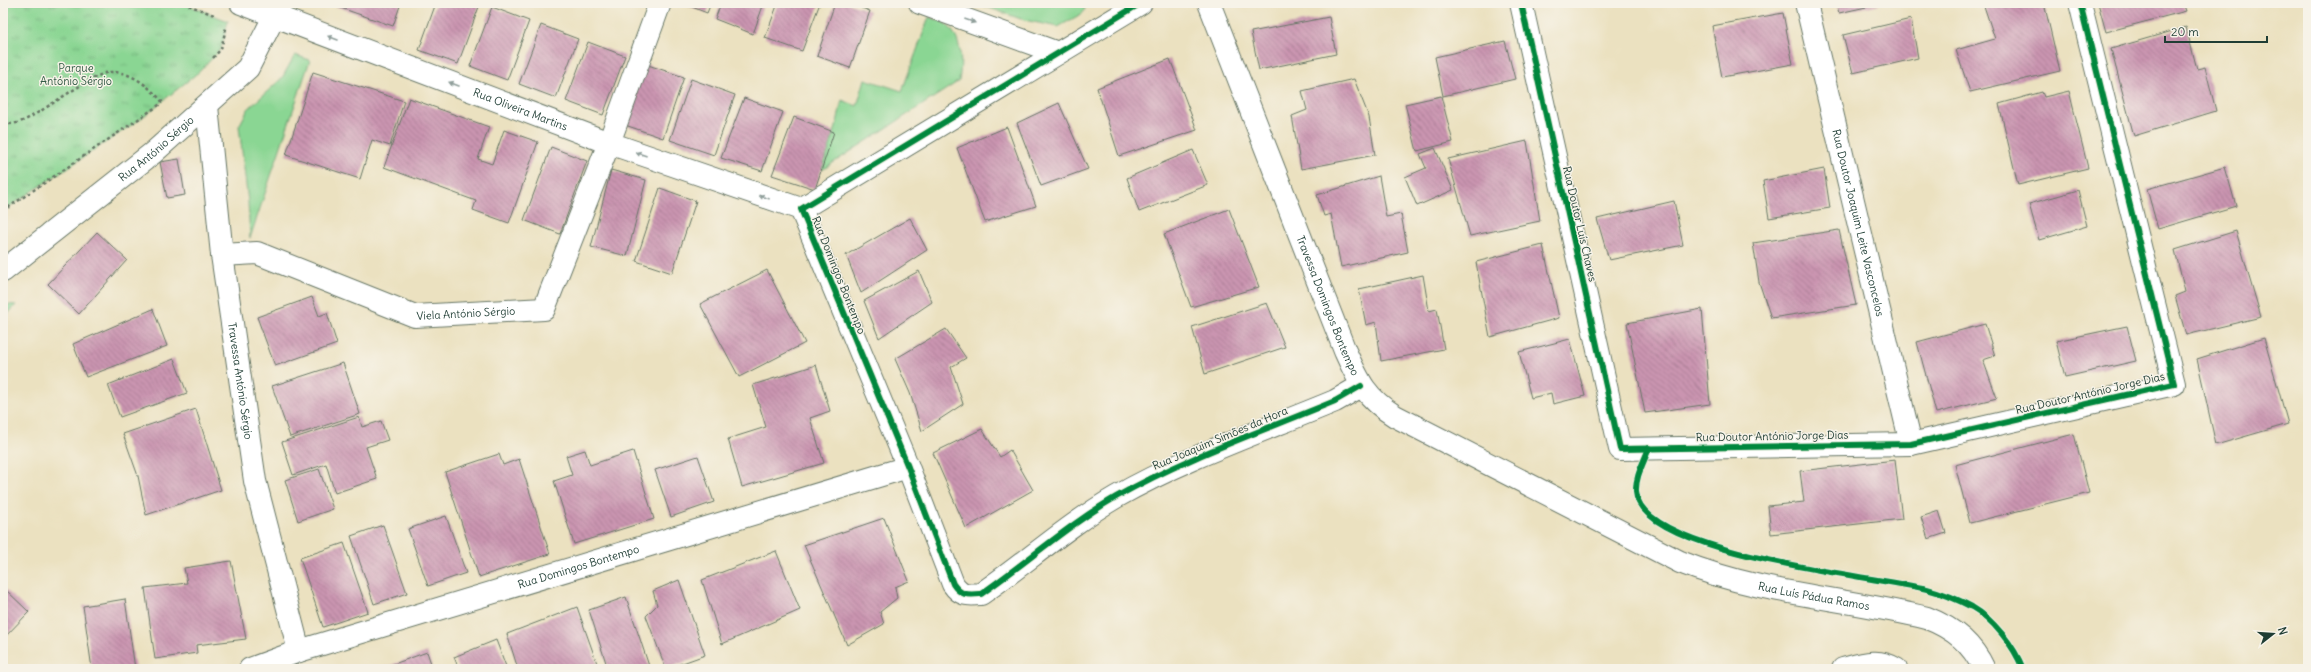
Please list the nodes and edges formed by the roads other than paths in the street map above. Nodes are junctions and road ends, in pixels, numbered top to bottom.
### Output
1 (241, 3) edge
2 (660, 3) edge
3 (920, 3) edge
4 (1209, 3) edge
5 (1521, 3) edge
6 (1806, 3) edge
7 (2080, 3) edge
8 (1138, 4) edge
9 (279, 9) edge
10 (1058, 53) junction
11 (207, 106) junction
12 (608, 143) junction
13 (801, 209) junction
14 (222, 255) junction
15 (3, 271) edge
16 (1361, 386) junction
17 (1911, 444) junction
18 (1620, 449) joint
19 (908, 467) junction
20 (1630, 538) joint
21 (953, 584) joint
22 (299, 651) junction
23 (250, 669) edge
24 (1843, 669) edge
25 (1896, 669) edge
26 (1984, 669) edge

1 - 9 street, Rua Oliveira Martins
2 - 12 street
3 -> 10 street
4 - 16 street, Travessa Domingos Bontempo
5 - 18 street, Rua Doutor Luís Chaves
6 - 17 street, Rua Doutor Joaquim Leite Vasconcelos
7 - 17 street, Rua Doutor António Jorge Dias
8 - 10 street, Rua Domingos Bontempo
9 - 11 street, Rua António Sérgio
12 -> 9 street, Rua Oliveira Martins
10 - 13 street, Rua Domingos Bontempo
11 - 14 street, Travessa António Sérgio
11 - 15 street, Rua António Sérgio
13 -> 12 street, Rua Oliveira Martins
12 - 14 street, Viela António Sérgio
13 - 19 street, Rua Domingos Bontempo
14 - 22 street, Travessa António Sérgio
16 - 20 street, Travessa Domingos Bontempo
16 - 21 street, Rua Joaquim Simões da Hora
17 - 18 street, Rua Doutor António Jorge Dias
19 - 21 street, Rua Domingos Bontempo
19 - 22 street, Rua Domingos Bontempo
20 - 26 street, Rua Luís Pádua Ramos
22 - 23 street, Rua Domingos Bontempo
24 - 25 street

